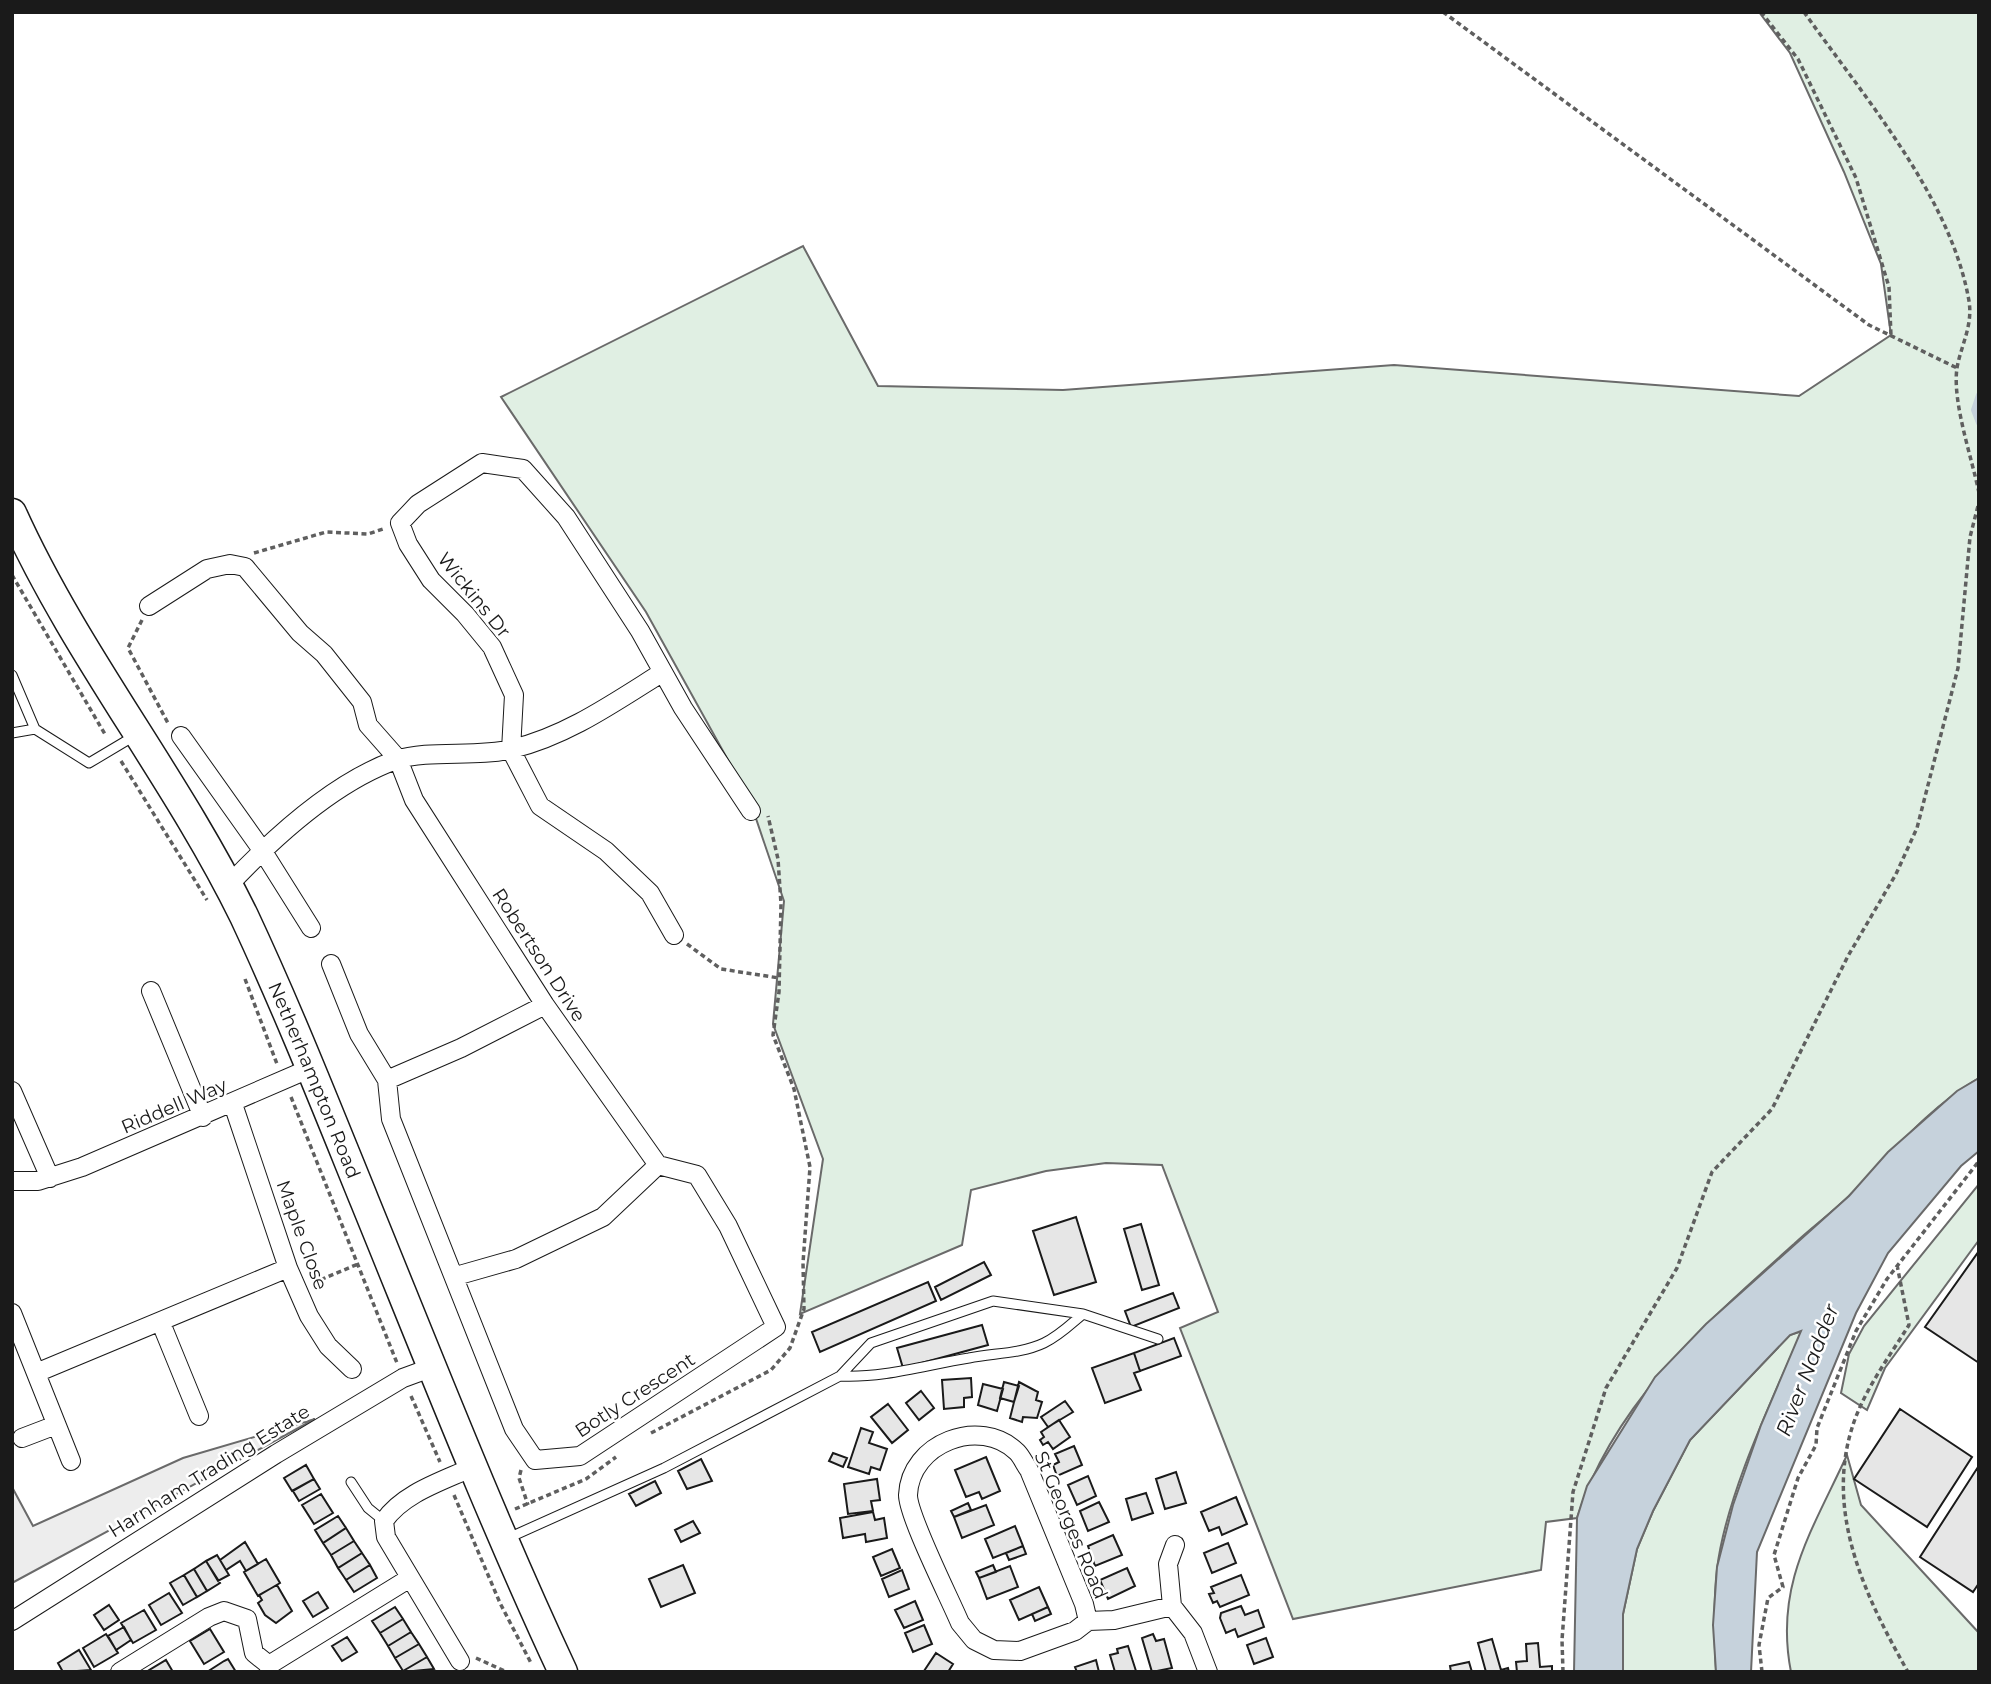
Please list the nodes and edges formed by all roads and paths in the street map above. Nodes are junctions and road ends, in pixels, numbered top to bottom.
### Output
1 (1443, 12) edge
2 (1761, 12) edge
3 (1804, 12) edge
4 (1891, 336) junction
5 (1957, 369) junction
6 (1979, 493) edge
7 (1979, 502) edge
8 (12, 513) edge
9 (400, 523) junction
10 (230, 564) junction
11 (12, 575) edge
12 (149, 606) dead end
13 (663, 673) junction
14 (12, 675) edge
15 (36, 729) junction
16 (12, 733) edge
17 (138, 734) junction
18 (181, 736) dead end
19 (113, 749) junction
20 (511, 750) junction
21 (398, 759) junction
22 (751, 811) dead end
23 (262, 850) junction
24 (220, 898) junction
25 (311, 928) dead end
26 (674, 935) joint
27 (331, 964) dead end
28 (241, 969) dead end
29 (779, 978) dead end
30 (151, 991) dead end
31 (545, 1005) junction
32 (312, 1068) junction
33 (387, 1080) junction
34 (285, 1082) junction
35 (12, 1091) edge
36 (233, 1104) junction
37 (203, 1117) junction
38 (1979, 1161) edge
39 (658, 1166) junction
40 (1972, 1168) junction
41 (1979, 1169) edge
42 (50, 1178) junction
43 (12, 1181) edge
44 (358, 1264) junction
45 (1897, 1265) junction
46 (288, 1268) junction
47 (456, 1276) junction
48 (299, 1289) junction
49 (12, 1313) edge
50 (1083, 1314) junction
51 (161, 1323) junction
52 (1157, 1339) dead end
53 (433, 1367) junction
54 (352, 1369) dead end
55 (36, 1373) junction
56 (840, 1376) junction
57 (403, 1378) junction
58 (199, 1416) dead end
59 (56, 1425) junction
60 (22, 1438) dead end
61 (71, 1461) dead end
62 (473, 1467) junction
63 (448, 1479) junction
64 (351, 1482) dead end
65 (384, 1521) junction
66 (502, 1541) junction
67 (1175, 1545) dead end
68 (410, 1578) junction
69 (1172, 1606) junction
70 (12, 1621) edge
71 (1088, 1621) junction
72 (460, 1661) dead end
73 (269, 1668) edge
74 (535, 1671) edge
75 (120, 1672) edge
76 (563, 1672) edge
77 (1208, 1672) edge
78 (1563, 1672) edge
79 (1762, 1672) edge
80 (1908, 1672) edge

1 - 4 path
2 - 4 path
3 - 5 path
4 - 5 path
5 - 6 path
7 - 78 path
8 - 17 main road, Netherhampton Road
9 - 10 path
9 - 13 street
9 - 20 street, Wickins Dr
10 - 12 street
10 - 21 street
11 - 19 path
13 - 20 street
13 - 22 street
14 - 15 lane
15 - 16 lane
15 - 19 lane
17 - 19 lane
17 - 24 main road, Netherhampton Road
18 - 23 street
19 - 24 path
20 - 21 street
20 - 26 street
21 - 23 street
21 - 31 street, Robertson Drive
23 - 24 street
23 - 25 street
24 - 32 main road, Netherhampton Road
26 - 29 path
27 - 33 street
28 - 34 path
30 - 37 street
31 - 33 street
31 - 39 street, Robertson Drive
32 - 34 street, Riddell Way
32 - 53 main road, Netherhampton Road
33 - 47 street, Botly Crescent
34 - 36 street, Riddell Way
34 - 44 path
35 - 42 street
36 - 37 street, Riddell Way
36 - 46 street, Maple Close
37 - 42 street, Riddell Way
38 - 40 path
39 - 47 street
39 - 47 street, Botly Crescent
40 - 41 path
40 - 45 path
42 - 43 street, Riddell Way
44 - 48 path
44 - 57 path
45 - 79 path
45 - 80 path
46 - 48 street, Maple Close
46 - 51 street
48 - 54 street, Maple Close
49 - 55 street
50 - 52 lane
50 - 56 lane
50 - 56 lane
51 - 55 street
51 - 58 street
53 - 57 street, Harnham Trading Estate
53 - 62 main road, Netherhampton Road
55 - 59 street
56 - 66 lane
57 - 63 path
57 - 70 street, Harnham Trading Estate
59 - 60 street
59 - 61 street
62 - 63 street
62 - 66 main road, Netherhampton Road
63 - 65 street
63 - 74 path
64 - 65 lane
65 - 68 street
66 - 76 main road, Netherhampton Road
67 - 69 street
68 - 72 street
68 - 73 street
69 - 71 street, St Georges Road
69 - 77 street
71 - 71 street, St Georges Road
73 - 75 street

